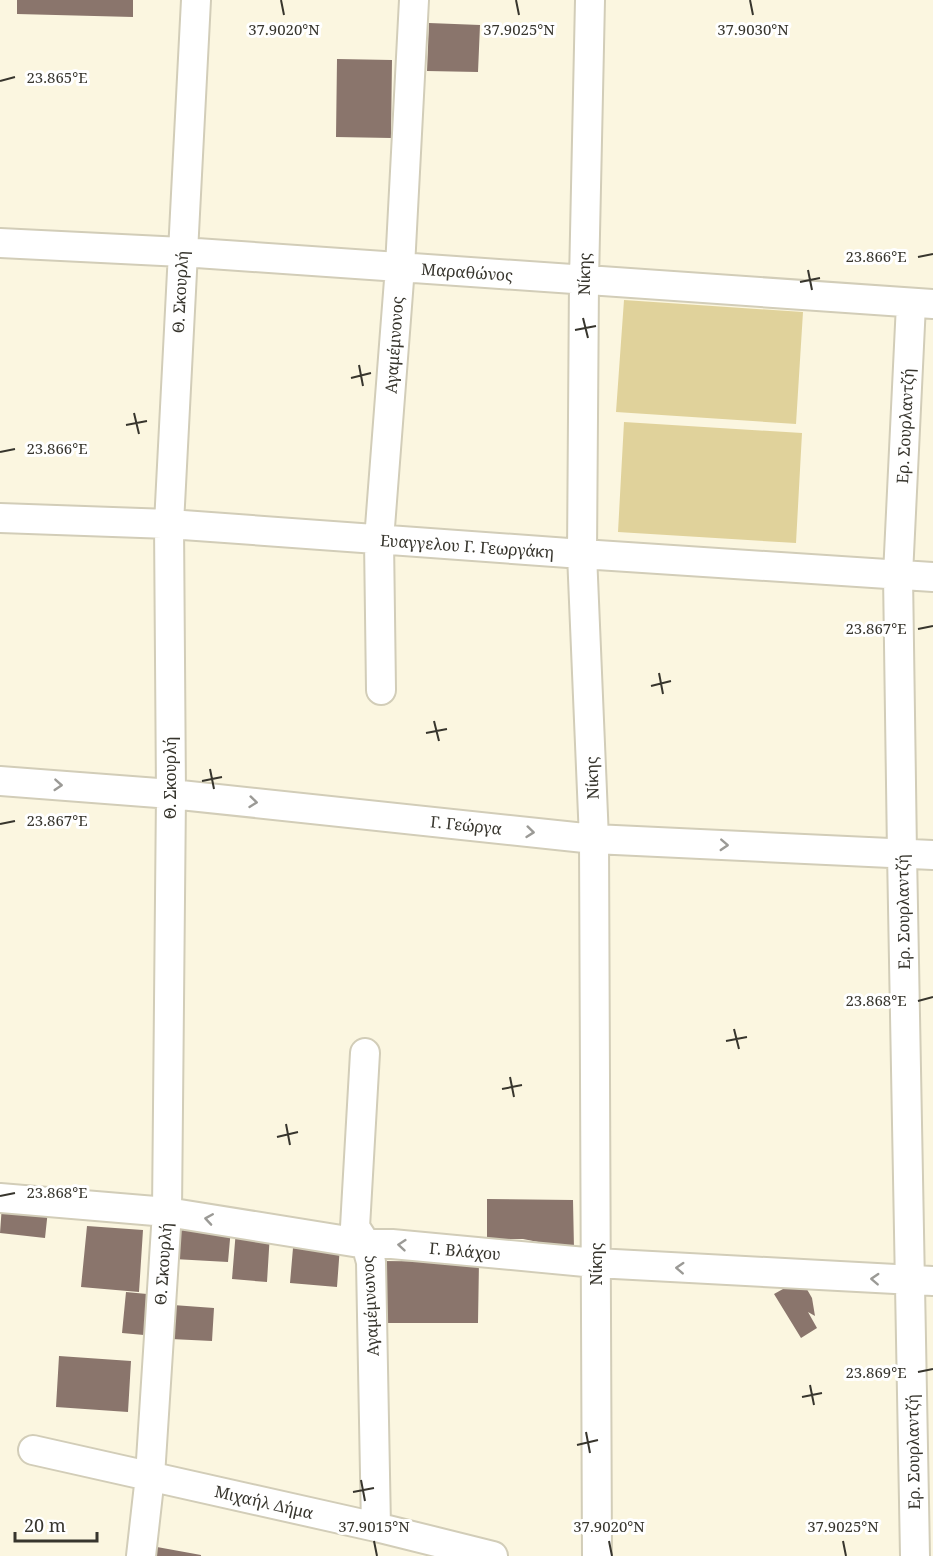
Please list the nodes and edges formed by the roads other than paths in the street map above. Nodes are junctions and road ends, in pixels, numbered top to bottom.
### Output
1 (196, 0) edge
2 (414, 0) edge
3 (590, 0) edge
4 (0, 243) edge
5 (182, 252) junction
6 (400, 267) junction
7 (584, 281) junction
8 (922, 304) edge
9 (0, 518) edge
10 (169, 524) junction
11 (379, 540) junction
12 (582, 555) junction
13 (898, 575) junction
14 (933, 577) edge
15 (381, 690) dead end
16 (0, 781) edge
17 (171, 794) junction
18 (594, 839) junction
19 (902, 853) junction
20 (933, 855) edge
21 (365, 1053) dead end
22 (0, 1198) edge
23 (167, 1212) junction
24 (366, 1244) junction
25 (596, 1263) junction
26 (921, 1281) edge
27 (33, 1450) dead end
28 (150, 1476) junction
29 (376, 1527) junction
30 (141, 1556) edge
31 (493, 1556) edge
32 (597, 1556) edge
33 (915, 1556) edge

1 - 5 street, Θ. Σκουρλή
2 - 6 street, Αγαμέμνονος
3 - 7 street, Νίκης
4 - 5 street, Μαραθώνος
5 - 6 street, Μαραθώνος
5 - 10 street, Θ. Σκουρλή
6 - 7 street, Μαραθώνος
6 - 11 street, Αγαμέμνονος
7 - 8 street, Μαραθώνος
7 - 12 street, Νίκης
8 - 13 street, Ερ. Σουρλαντζή
9 - 10 street, Ευαγγελου Γ. Γεωργάκη
10 - 11 street, Ευαγγελου Γ. Γεωργάκη
10 - 17 street, Θ. Σκουρλή
11 - 12 street, Ευαγγελου Γ. Γεωργάκη
11 - 15 street, Αγαμέμνονος
12 - 13 street, Ευαγγελου Γ. Γεωργάκη
12 - 18 street, Νίκης
13 - 14 street, Ευαγγελου Γ. Γεωργάκη
13 - 19 street, Ερ. Σουρλαντζή
16 -> 17 street, Γ. Γεώργα
17 -> 18 street, Γ. Γεώργα
17 - 23 street, Θ. Σκουρλή
18 -> 19 street, Γ. Γεώργα
18 - 25 street, Νίκης
19 - 20 street, Γ. Γεώργα
19 - 26 street, Ερ. Σουρλαντζή
21 - 24 street, Αγαμέμνωνος
22 - 23 street, Γ. Βλάχου
24 -> 23 street, Γ. Βλάχου
23 - 28 street, Θ. Σκουρλή
25 -> 24 street, Γ. Βλάχου
24 - 29 street, Αγαμέμνωνος
26 -> 25 street, Γ. Βλάχου
25 - 32 street, Νίκης
26 - 33 street, Ερ. Σουρλαντζή
27 - 28 street, Μιχαήλ Δήμα
28 - 29 street, Μιχαήλ Δήμα
28 - 30 street, Θ. Σκουρλή
29 - 31 street, Μιχαήλ Δήμα

